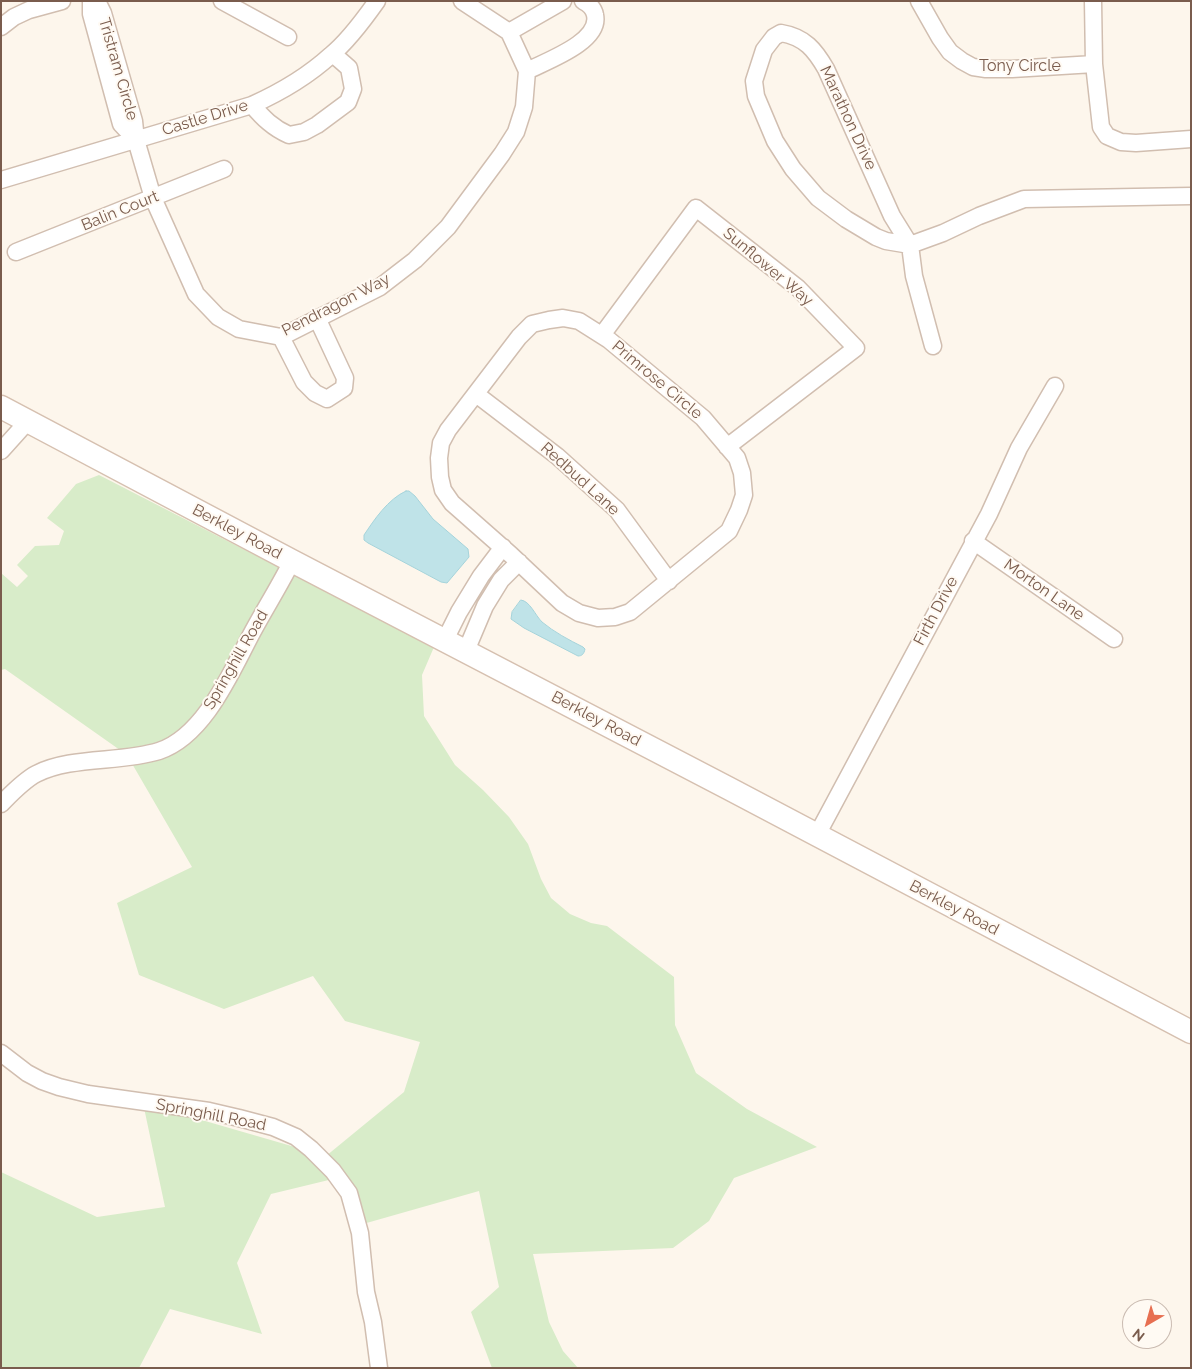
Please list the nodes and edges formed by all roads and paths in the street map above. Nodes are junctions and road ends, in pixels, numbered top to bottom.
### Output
1 (62, 1) edge
2 (92, 1) edge
3 (97, 1) edge
4 (222, 1) edge
5 (376, 1) edge
6 (462, 1) edge
7 (563, 1) edge
8 (583, 1) edge
9 (919, 1) edge
10 (1093, 1) edge
11 (1, 27) edge
12 (509, 32) junction
13 (288, 37) dead end
14 (333, 54) junction
15 (1094, 64) junction
16 (527, 71) junction
17 (252, 105) junction
18 (1191, 139) edge
19 (136, 140) junction
20 (224, 168) dead end
21 (1, 180) edge
22 (1191, 196) edge
23 (153, 198) junction
24 (910, 245) junction
25 (16, 252) dead end
26 (317, 318) junction
27 (602, 336) junction
28 (281, 337) junction
29 (933, 346) dead end
30 (1055, 386) dead end
31 (476, 394) junction
32 (1, 407) edge
33 (28, 420) junction
34 (727, 447) junction
35 (1, 451) edge
36 (973, 541) junction
37 (503, 547) junction
38 (292, 561) junction
39 (519, 562) junction
40 (668, 580) junction
41 (1114, 639) dead end
42 (445, 640) junction
43 (466, 651) junction
44 (1, 804) edge
45 (817, 835) junction
46 (1191, 1032) edge
47 (1, 1053) edge
48 (379, 1368) edge

1 - 11 street
2 - 19 street, Tristram Circle
3 - 19 street, Tristram Circle
4 - 13 street
5 - 14 street, Castle Drive
6 - 12 street
7 - 12 street
8 - 16 street
9 - 15 street, Tony Circle
10 - 15 street
12 - 16 street, Pendragon Way
14 - 17 street, Castle Drive
14 - 17 street
15 - 18 street
16 - 26 street, Pendragon Way
17 - 19 street, Castle Drive
19 - 21 street, Castle Drive
19 - 23 street, Pendragon Way
20 - 23 street, Balin Court
22 - 24 street, Marathon Drive
23 - 25 street, Balin Court
23 - 28 street, Pendragon Way
24 - 24 street, Marathon Drive
24 - 29 street, Marathon Drive
26 - 28 street, Pendragon Way
26 - 28 street
27 - 31 street, Primrose Circle
27 - 34 street, Primrose Circle
27 - 34 street, Sunflower Way
30 - 36 street, Firth Drive
31 - 37 street, Primrose Circle
31 - 40 street, Redbud Lane
32 - 33 street, Berkley Road
33 - 35 street
33 - 38 street, Berkley Road
34 - 40 street, Primrose Circle
36 - 41 street, Morton Lane
36 - 45 street, Firth Drive
37 - 39 street, Primrose Circle
37 - 42 street
38 - 42 street, Berkley Road
38 - 44 street, Springhill Road
39 - 40 street, Primrose Circle
39 - 43 street
42 - 43 street, Berkley Road
43 - 45 street, Berkley Road
45 - 46 street, Berkley Road
47 - 48 street, Springhill Road

